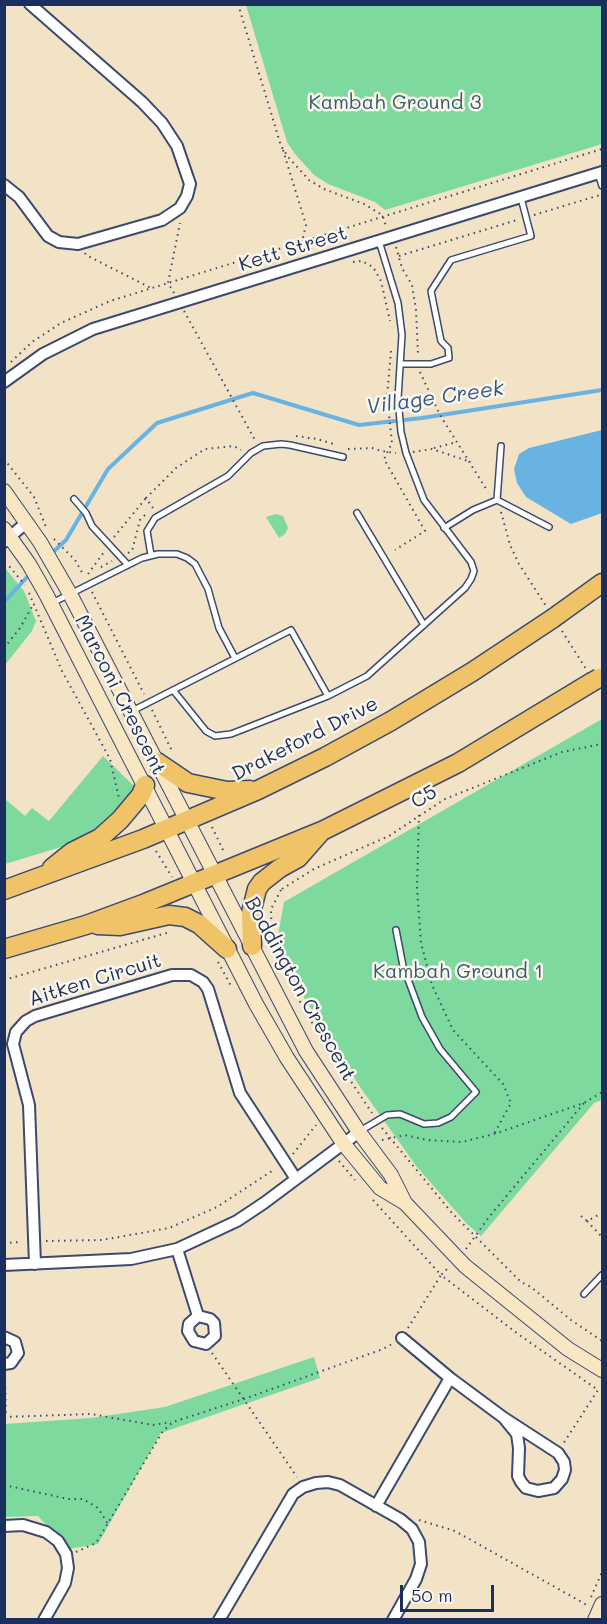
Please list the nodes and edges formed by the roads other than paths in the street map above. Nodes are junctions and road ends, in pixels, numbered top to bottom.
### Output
1 (30, 4) edge
2 (600, 172) edge
3 (4, 184) edge
4 (603, 186) edge
5 (520, 197) junction
6 (379, 241) junction
7 (400, 364) junction
8 (4, 382) edge
9 (501, 446) dead end
10 (343, 457) dead end
11 (4, 491) edge
12 (74, 499) dead end
13 (495, 501) junction
14 (357, 513) dead end
15 (27, 522) junction
16 (549, 527) dead end
17 (444, 528) junction
18 (6, 536) edge
19 (151, 555) junction
20 (128, 565) junction
21 (603, 583) edge
22 (70, 594) junction
23 (51, 604) junction
24 (424, 625) junction
25 (235, 658) junction
26 (596, 678) edge
27 (173, 690) junction
28 (328, 696) junction
29 (131, 712) junction
30 (165, 758) junction
31 (145, 785) junction
32 (258, 790) junction
33 (187, 820) junction
34 (165, 829) junction
35 (324, 830) junction
36 (224, 871) junction
37 (39, 878) junction
38 (186, 886) junction
39 (4, 890) edge
40 (86, 925) junction
41 (396, 930) dead end
42 (252, 946) junction
43 (4, 949) edge
44 (227, 949) junction
45 (358, 1132) junction
46 (343, 1143) junction
47 (296, 1179) junction
48 (405, 1203) junction
49 (177, 1248) junction
50 (35, 1264) junction
51 (4, 1265) edge
52 (603, 1275) edge
53 (584, 1294) dead end
54 (198, 1316) junction
55 (4, 1337) edge
56 (402, 1338) road end
57 (5, 1364) edge
58 (603, 1370) edge
59 (450, 1378) junction
60 (504, 1418) junction
61 (376, 1506) junction
62 (4, 1526) edge
63 (44, 1620) edge
64 (219, 1620) edge
65 (393, 1620) edge

1 - 3 street
2 - 4 lane
2 - 5 street, Kett Street
5 - 6 street, Kett Street
5 - 7 lane
6 - 7 lane
6 - 8 street, Kett Street
7 - 17 lane
9 - 13 lane
10 - 19 lane
11 - 15 street, Marconi Crescent
12 - 20 lane
13 - 16 lane
13 - 17 lane
14 - 24 lane
15 - 18 street
15 - 22 street, Marconi Crescent
17 - 24 lane
18 - 23 street, Marconi Crescent
19 - 20 lane
19 - 25 lane
20 - 22 lane
21 - 32 highway, Drakeford Drive
22 - 23 lane
22 - 29 street, Marconi Crescent
23 - 31 street, Marconi Crescent
24 - 28 lane
25 - 27 lane
25 - 28 lane
26 - 35 highway
27 - 28 lane
27 - 29 lane
29 - 30 street, Marconi Crescent
30 - 32 highway
30 - 33 street, Marconi Crescent
31 - 34 street, Marconi Crescent
31 - 37 highway
32 - 33 highway, Drakeford Drive
33 - 34 highway, Drakeford Drive
33 - 36 street, Boddington Crescent
34 - 37 highway, Drakeford Drive
34 - 38 street, Marconi Crescent
35 - 36 highway
35 - 42 highway
36 - 38 highway
36 - 42 street, Boddington Crescent
37 - 39 highway, Drakeford Drive
38 - 40 highway
38 - 44 street, Boddington Crescent
40 - 43 highway
40 - 44 highway
41 - 45 lane
42 - 45 street, Boddington Crescent
44 - 46 street, Boddington Crescent
45 - 46 street
45 - 48 street, Boddington Crescent
46 - 47 street
46 - 48 street, Boddington Crescent
47 - 49 street
47 - 50 street, Aitken Circuit
48 - 58 street, Boddington Crescent
49 - 50 street
49 - 54 street
50 - 51 street
52 - 53 lane
54 - 54 street
55 - 57 street
56 - 59 street
59 - 60 street
59 - 61 street
60 - 60 street
61 - 64 street
61 - 65 street
62 - 63 street

